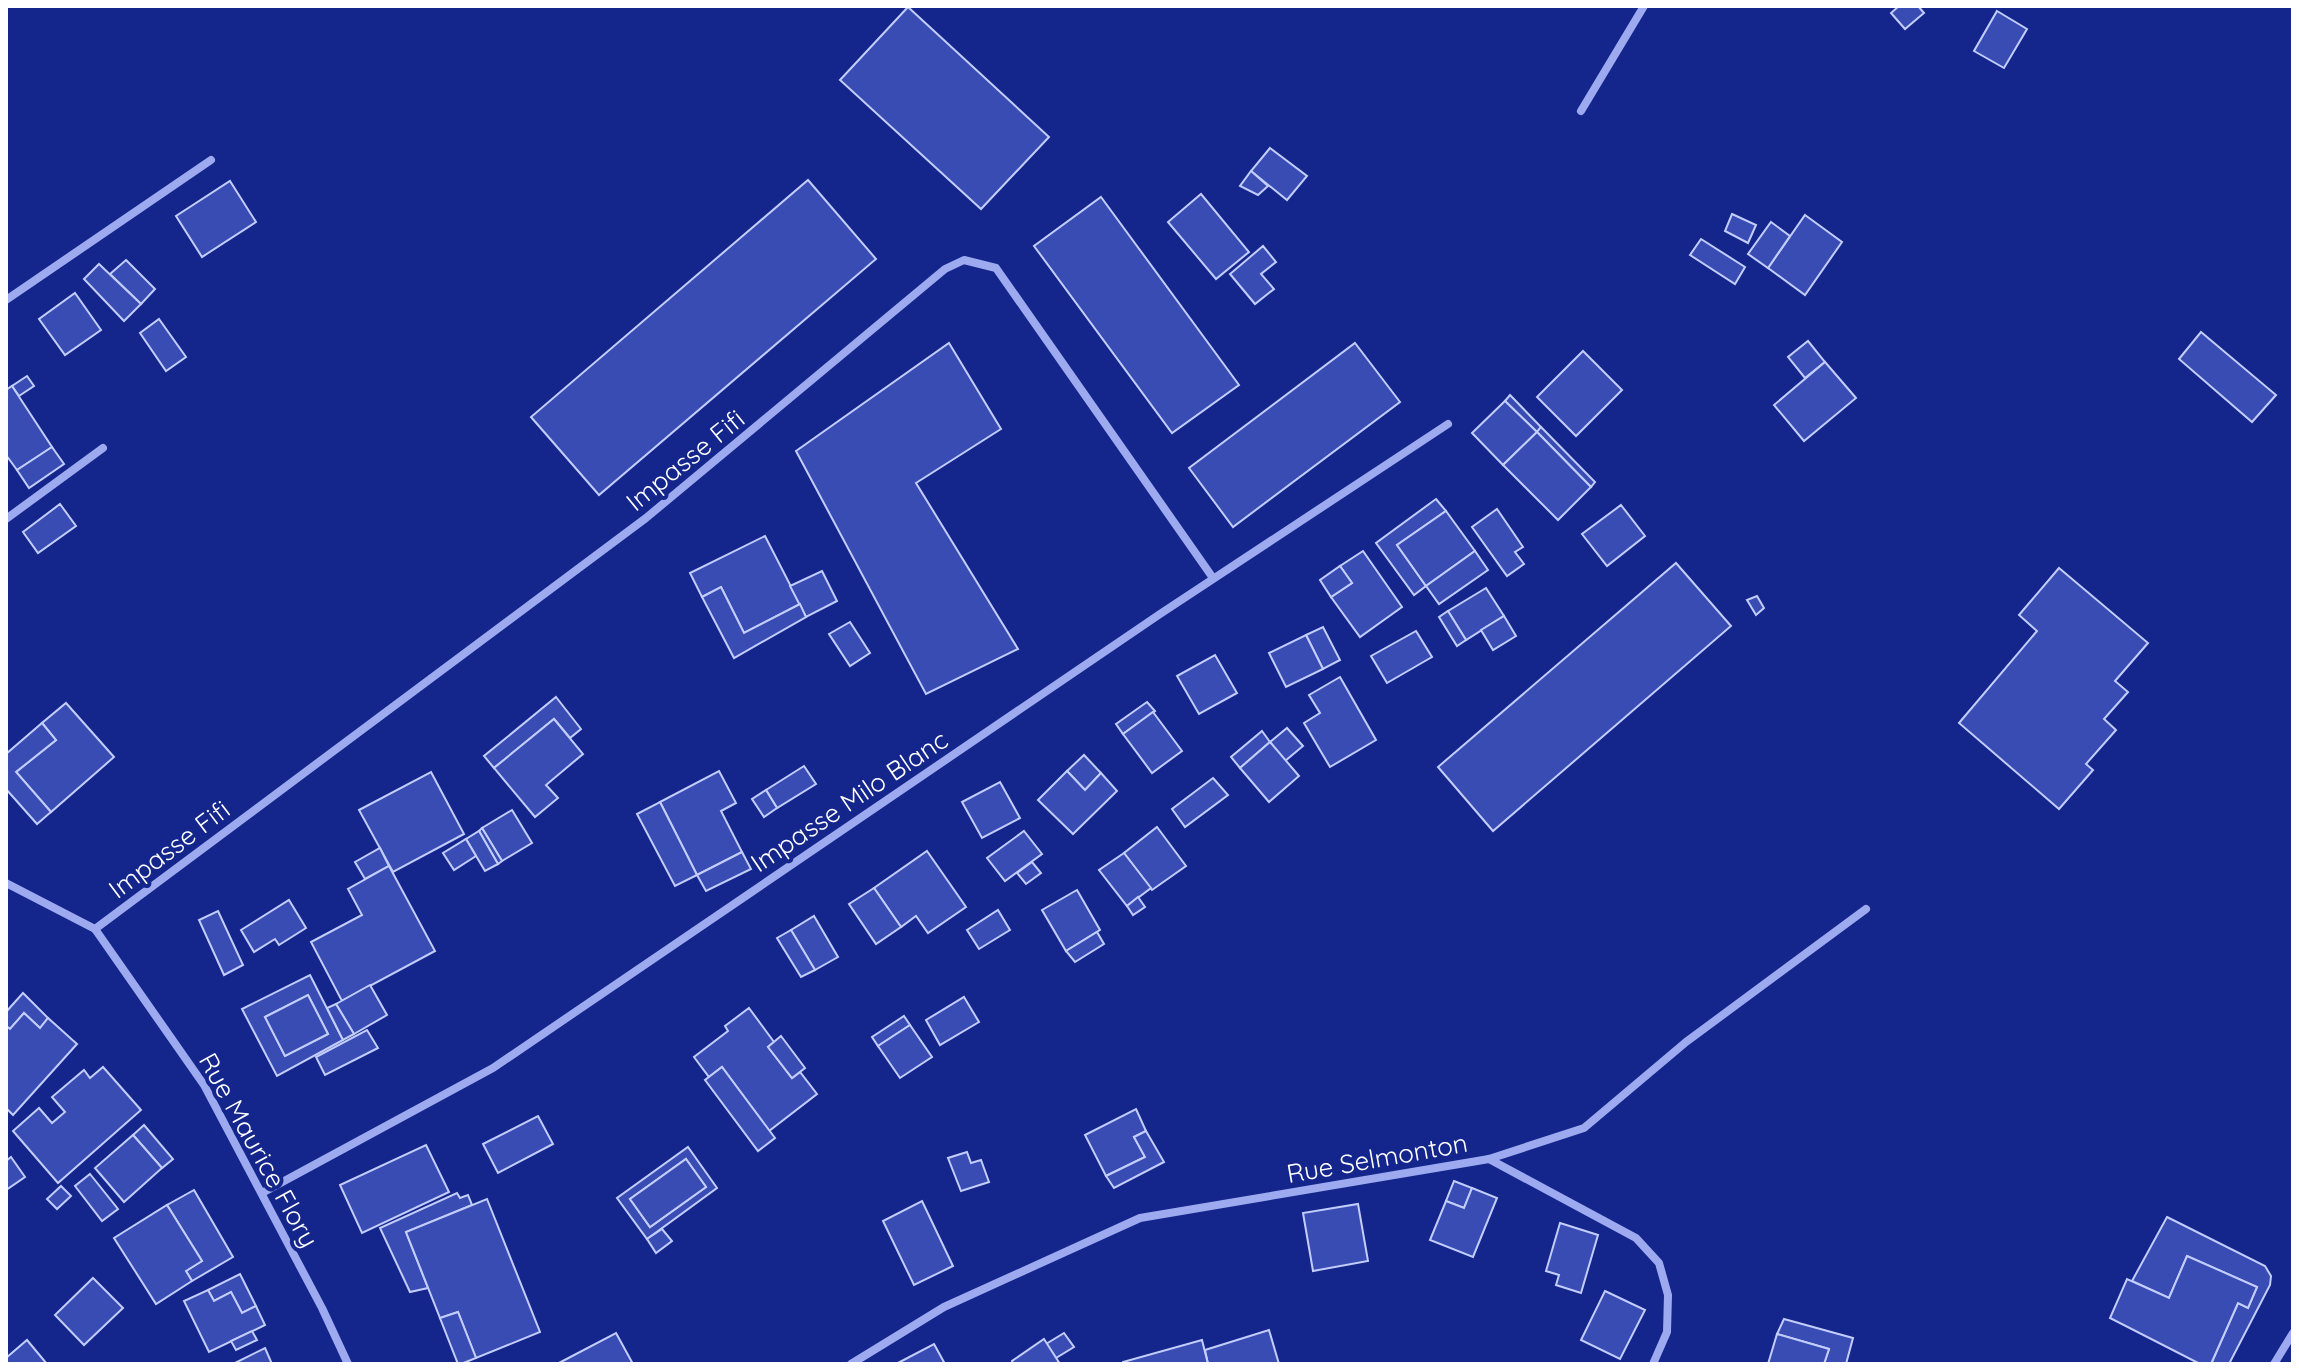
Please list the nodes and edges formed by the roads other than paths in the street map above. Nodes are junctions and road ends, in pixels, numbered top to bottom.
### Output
1 (1644, 6) edge
2 (1581, 111) dead end
3 (211, 160) dead end
4 (6, 300) edge
5 (1448, 424) dead end
6 (103, 448) dead end
7 (6, 519) edge
8 (1213, 578) junction
9 (6, 883) edge
10 (1866, 909) dead end
11 (95, 929) junction
12 (1489, 1159) junction
13 (262, 1193) junction
14 (2293, 1333) edge
15 (348, 1364) edge
16 (851, 1364) edge
17 (1653, 1364) edge
18 (2274, 1364) edge

1 - 2 street
3 - 4 street
5 - 8 street, Impasse Milo Blanc
6 - 7 street
8 - 11 street, Impasse Fifi
8 - 13 street, Impasse Milo Blanc
9 - 11 street, Rue Maurice Flory
10 - 12 street, Rue Selmonton
11 - 13 street, Rue Maurice Flory
12 - 16 street, Rue Selmonton
12 - 17 street
13 - 15 street, Rue Maurice Flory
14 - 18 street

